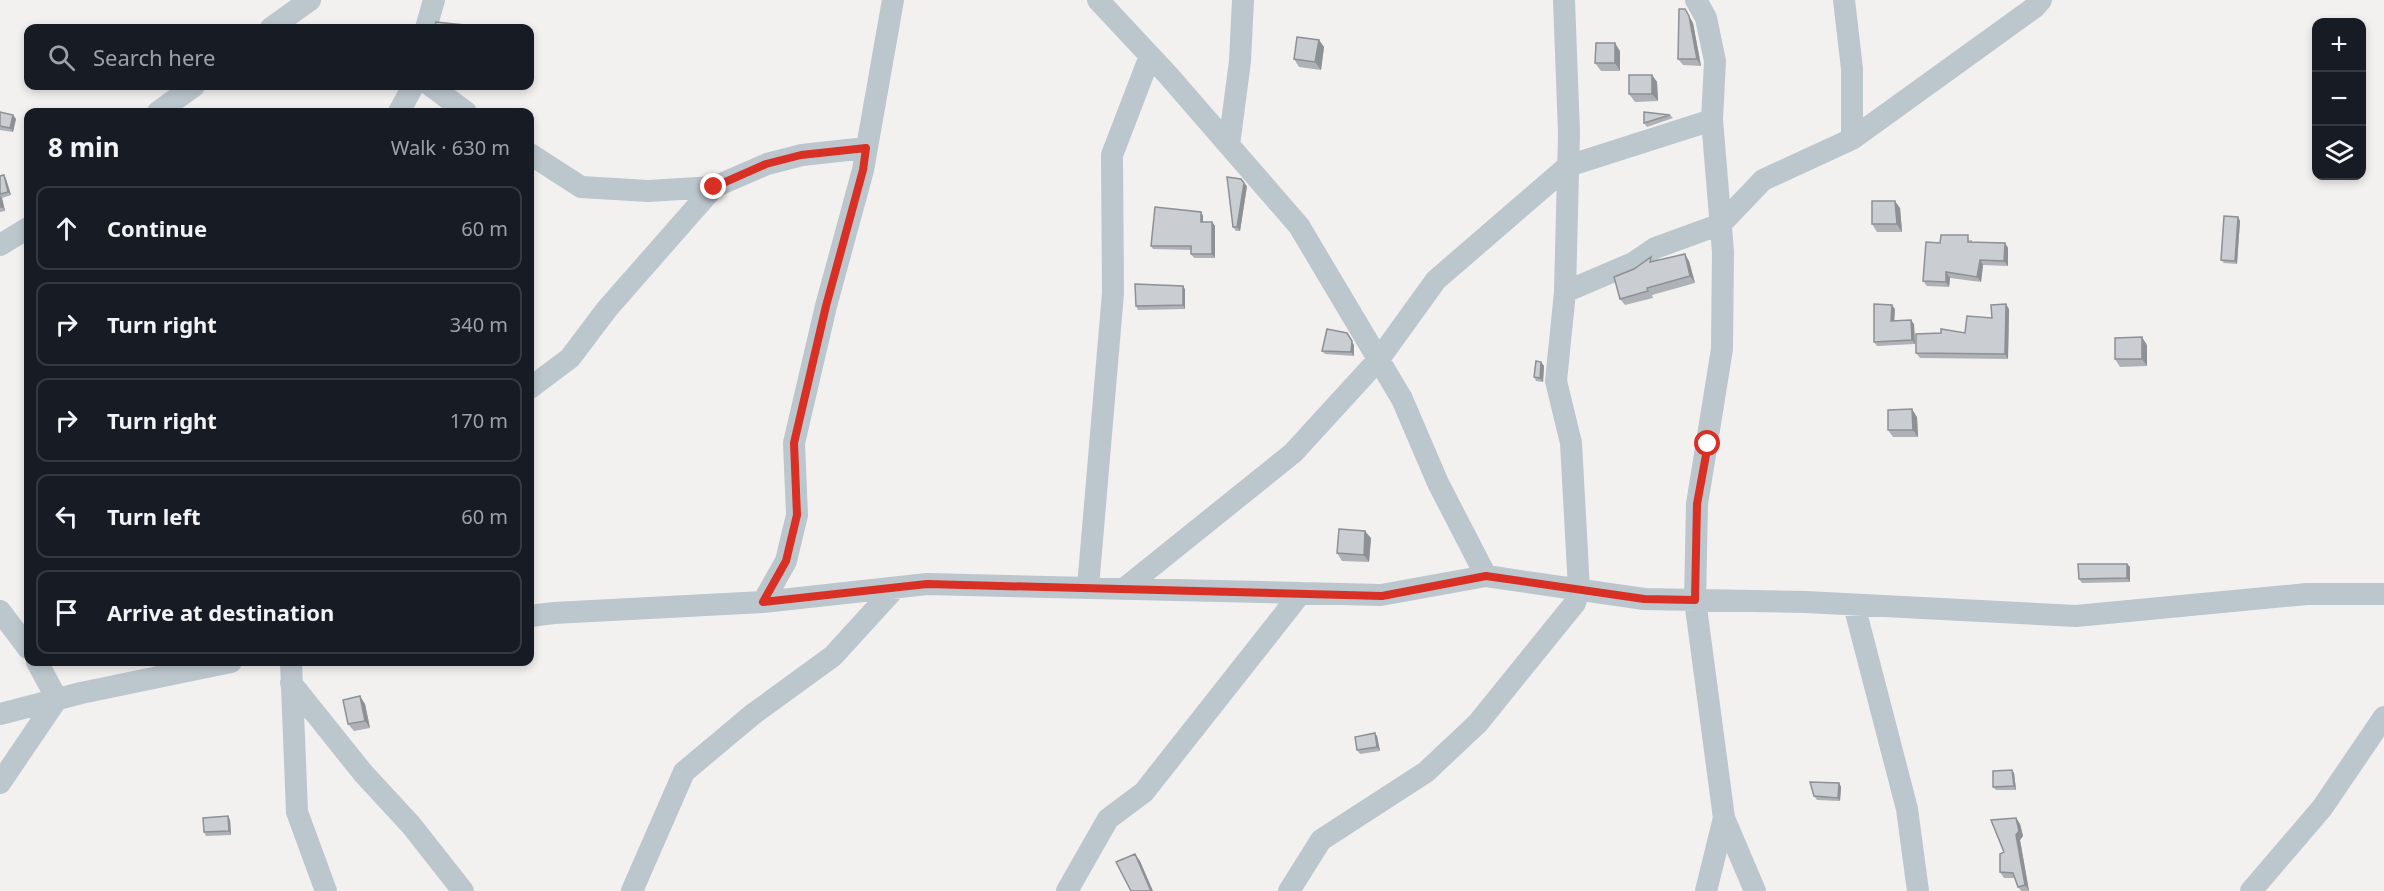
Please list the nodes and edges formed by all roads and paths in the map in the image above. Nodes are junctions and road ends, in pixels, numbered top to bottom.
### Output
1 (310, 0) edge
2 (434, 0) edge
3 (893, 0) edge
4 (1098, 0) edge
5 (1243, 0) edge
6 (1564, 0) edge
7 (1696, 0) edge
8 (1844, 0) edge
9 (2042, 0) edge
10 (277, 24) edge
11 (427, 24) edge
12 (1150, 56) junction
13 (188, 90) edge
14 (411, 90) edge
15 (436, 90) edge
16 (164, 108) edge
17 (401, 108) edge
18 (461, 108) edge
19 (1712, 120) junction
20 (1852, 139) junction
21 (1229, 145) junction
22 (866, 148) junction
23 (534, 157) edge
24 (1568, 166) junction
25 (714, 187) junction
26 (1720, 224) junction
27 (24, 230) edge
28 (0, 245) edge
29 (1565, 292) junction
30 (1379, 359) junction
31 (534, 385) edge
32 (1486, 576) junction
33 (1088, 587) junction
34 (895, 588) junction
35 (1125, 588) junction
36 (1579, 589) junction
37 (1301, 593) junction
38 (2384, 594) edge
39 (1695, 600) junction
40 (763, 602) junction
41 (1854, 605) junction
42 (0, 611) edge
43 (534, 615) edge
44 (24, 643) edge
45 (39, 666) edge
46 (212, 666) edge
47 (291, 672) edge
48 (57, 699) junction
49 (0, 714) edge
50 (2384, 717) edge
51 (0, 783) edge
52 (1724, 818) junction
53 (326, 891) edge
54 (463, 891) edge
55 (632, 891) edge
56 (1067, 891) edge
57 (1289, 891) edge
58 (1706, 891) edge
59 (1755, 891) edge
60 (1918, 891) edge
61 (2251, 891) edge

1 - 10 street
2 - 11 street
3 - 22 street
4 - 12 street
5 - 21 street
6 - 24 street
7 - 19 street
8 - 20 street
9 - 20 street
12 - 21 street
12 - 33 street
13 - 16 street
14 - 17 street
15 - 18 street
19 - 24 street
19 - 26 street
20 - 26 street
21 - 30 street
22 - 25 street
22 - 40 street
23 - 25 street
24 - 29 street
24 - 30 street
25 - 31 street
26 - 29 street
26 - 39 street
27 - 28 street
29 - 36 street
30 - 32 street
30 - 35 street
32 - 36 street
32 - 37 street
33 - 34 street
33 - 35 street
34 - 40 street
34 - 55 street
35 - 37 street
36 - 39 street
36 - 57 street
37 - 56 street
38 - 41 street
39 - 41 street
39 - 52 street
40 - 43 street
41 - 60 street
42 - 44 street
45 - 48 street
46 - 48 street
47 - 53 street
47 - 54 street
48 - 49 street
48 - 51 street
50 - 61 street
52 - 58 street
52 - 59 street

